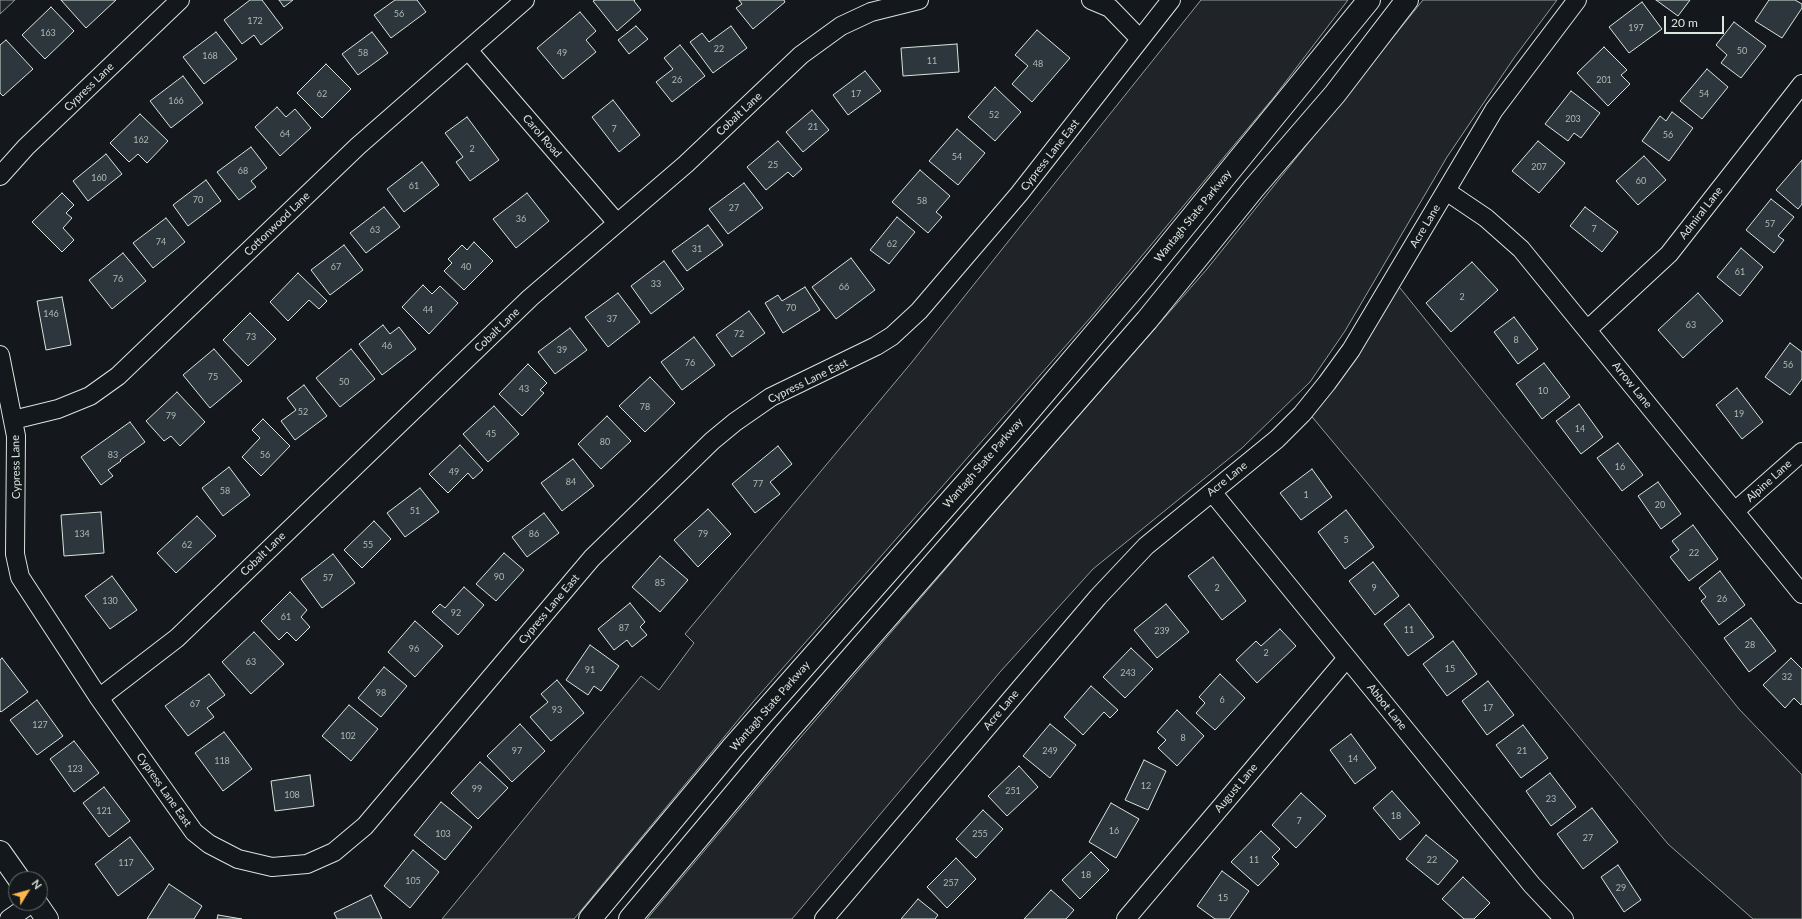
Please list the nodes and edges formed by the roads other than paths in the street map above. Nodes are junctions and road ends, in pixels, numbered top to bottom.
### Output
1 (180, 0) edge
2 (525, 0) edge
3 (919, 0) edge
4 (1091, 0) edge
5 (1171, 0) edge
6 (1369, 0) edge
7 (1407, 0) edge
8 (1577, 0) edge
9 (1140, 39) junction
10 (468, 50) junction
11 (1802, 84) edge
12 (0, 176) edge
13 (1446, 191) junction
14 (617, 223) junction
15 (1587, 330) junction
16 (0, 355) edge
17 (13, 420) junction
18 (1802, 452) edge
19 (1212, 492) junction
20 (1735, 511) junction
21 (8, 534) edge
22 (1802, 594) edge
23 (1347, 658) junction
24 (99, 698) junction
25 (0, 852) edge
26 (13, 871) edge
27 (20, 911) edge
28 (9, 919) edge
29 (590, 919) edge
30 (630, 919) edge
31 (824, 919) edge
32 (1126, 919) edge
33 (1564, 919) edge

1 - 12 street, Cypress Lane
2 - 10 street, Cottonwood Lane
3 - 14 street, Cobalt Lane
4 - 9 street
5 - 9 street
6 - 29 main road, Wantagh State Parkway
7 - 30 main road
8 - 13 street, Acre Lane
9 - 24 street, Cypress Lane East
10 - 14 street, Carol Road
10 - 17 street, Cottonwood Lane
11 - 15 street, Admiral Lane
13 - 15 street, Arrow Lane
13 - 19 street, Acre Lane
14 - 24 street, Cobalt Lane
15 - 20 street, Arrow Lane
16 - 17 street, Cypress Lane
17 - 21 street, Cypress Lane
18 - 20 street, Alpine Lane
19 - 23 street, Abbot Lane
19 - 31 street, Acre Lane
20 - 22 street, Arrow Lane
21 - 24 street, Cypress Lane East
23 - 32 street, August Lane
23 - 33 street, Abbot Lane
25 - 26 main road
27 - 28 street

